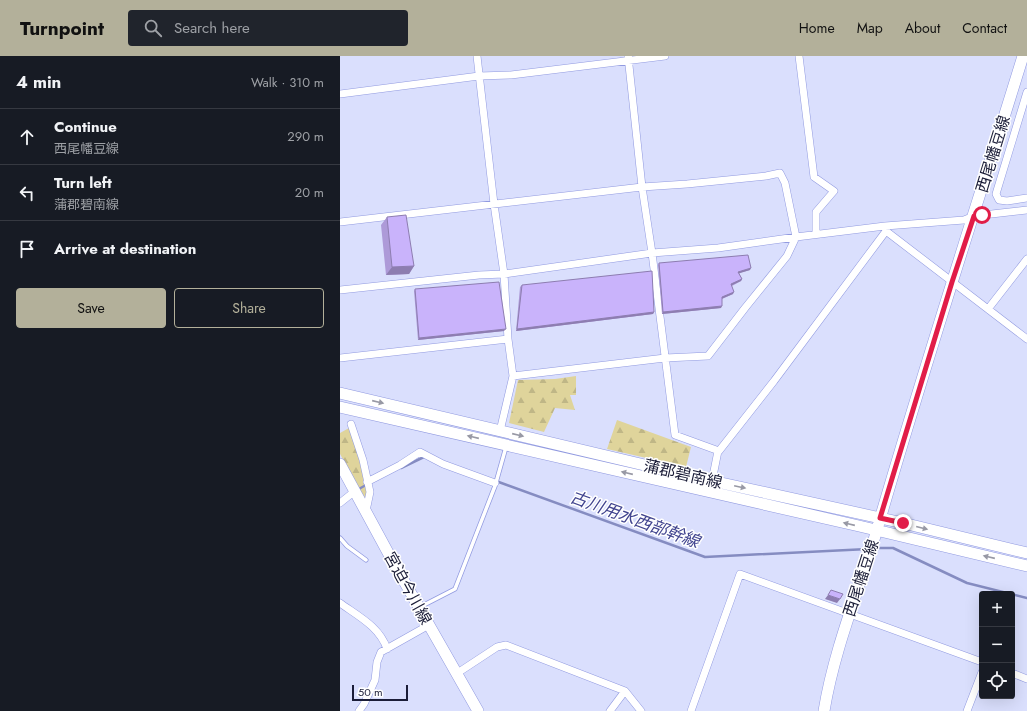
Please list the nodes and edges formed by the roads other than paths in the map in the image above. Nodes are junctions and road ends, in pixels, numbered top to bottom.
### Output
1 (476, 56) edge
2 (664, 56) edge
3 (799, 56) edge
4 (1023, 56) edge
5 (628, 58) edge
6 (479, 76) junction
7 (1027, 92) edge
8 (340, 94) edge
9 (642, 187) junction
10 (1027, 198) edge
11 (494, 204) junction
12 (1027, 210) edge
13 (974, 216) junction
14 (340, 222) edge
15 (886, 229) junction
16 (816, 234) junction
17 (796, 237) junction
18 (652, 253) junction
19 (1027, 259) edge
20 (504, 274) junction
21 (952, 282) junction
22 (340, 290) edge
23 (988, 309) junction
24 (508, 339) junction
25 (1027, 340) edge
26 (340, 358) edge
27 (665, 358) junction
28 (513, 376) junction
29 (340, 394) edge
30 (340, 407) edge
31 (351, 424) dead end
32 (500, 431) junction
33 (506, 445) junction
34 (718, 451) junction
35 (340, 464) edge
36 (712, 481) junction
37 (368, 482) junction
38 (495, 483) junction
39 (355, 491) junction
40 (340, 503) edge
41 (366, 511) junction
42 (880, 518) junction
43 (875, 534) junction
44 (340, 538) edge
45 (1027, 553) edge
46 (366, 560) dead end
47 (1027, 566) edge
48 (340, 602) edge
49 (419, 608) junction
50 (849, 614) junction
51 (429, 625) junction
52 (387, 649) junction
53 (979, 661) edge
54 (456, 674) junction
55 (1015, 675) edge
56 (1027, 679) edge
57 (979, 680) edge
58 (625, 691) junction
59 (359, 711) edge
60 (478, 711) edge
61 (610, 711) edge
62 (641, 711) edge
63 (691, 711) edge
64 (824, 711) edge
65 (967, 711) edge

1 - 6 street
2 - 5 street
3 - 16 street
4 - 13 main road, 西尾幡豆線
5 - 6 street
5 - 9 street
6 - 8 street
6 - 11 street
7 - 10 street
9 - 11 street
9 - 17 street
9 - 18 street
11 - 14 street
11 - 20 street
12 - 13 street
13 - 15 street
13 - 21 main road, 西尾幡豆線
15 - 16 street
15 - 21 street
15 - 34 street
16 - 17 street
17 - 18 street
17 - 27 street
18 - 20 street
18 - 27 street
19 - 23 street
20 - 22 street
20 - 24 street
21 - 23 street
21 - 42 main road, 西尾幡豆線
23 - 25 street
24 - 26 street
24 - 28 street
27 - 28 street
27 - 34 street
28 - 32 street
29 -> 32 main road, 蒲郡碧南線
33 -> 30 main road, 蒲郡碧南線
31 - 37 street
32 -> 36 main road, 蒲郡碧南線
33 - 38 lane
43 -> 33 main road, 蒲郡碧南線
34 - 36 street
35 - 39 main road, 宮迫今川線
36 -> 42 main road, 蒲郡碧南線
37 - 38 street
37 - 41 street
38 - 49 lane
39 - 40 street
39 - 41 main road, 宮迫今川線
41 - 49 main road, 宮迫今川線
42 - 43 main road, 西尾幡豆線
42 -> 45 main road, 蒲郡碧南線
47 -> 43 main road, 蒲郡碧南線
43 - 50 main road, 西尾幡豆線
44 - 46 lane
48 - 52 street
49 - 51 main road, 宮迫今川線
50 - 53 street
50 - 63 street
50 - 64 main road, 西尾幡豆線
51 - 52 street
51 - 54 main road, 宮迫今川線
52 - 59 street
54 - 58 street
54 - 60 main road, 宮迫今川線
55 - 56 street
57 - 65 street
58 - 61 street
58 - 62 street

